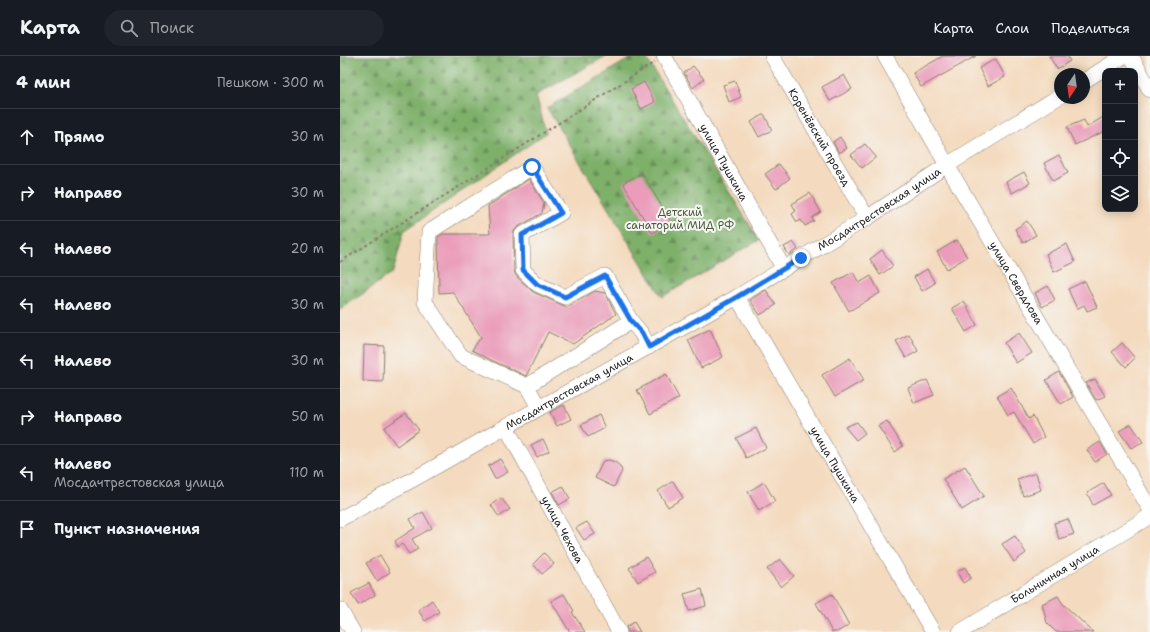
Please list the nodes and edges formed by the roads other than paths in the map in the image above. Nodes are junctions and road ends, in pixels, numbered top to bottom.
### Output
1 (664, 56) edge
2 (772, 56) edge
3 (885, 56) edge
4 (1124, 56) edge
5 (1131, 56) edge
6 (1090, 77) edge
7 (1150, 90) edge
8 (1054, 100) edge
9 (947, 165) junction
10 (867, 218) junction
11 (784, 269) junction
12 (737, 297) junction
13 (631, 321) junction
14 (649, 347) junction
15 (527, 386) junction
16 (539, 408) junction
17 (506, 426) junction
18 (1150, 509) edge
19 (1150, 516) edge
20 (340, 519) edge
21 (340, 610) edge
22 (352, 632) edge
23 (619, 632) edge
24 (933, 632) edge
25 (960, 632) edge

1 - 11 street, улица Пушкина
2 - 10 street, Коренёвский проезд
3 - 9 street, улица Свердлова
4 - 6 street
5 - 7 street
8 - 9 street, Мосдачтрестовская улица
9 - 10 street, Мосдачтрестовская улица
9 - 18 street, улица Свердлова
10 - 11 street, Мосдачтрестовская улица
11 - 12 street, Мосдачтрестовская улица
12 - 14 street, Мосдачтрестовская улица
12 - 24 street, улица Пушкина
13 - 14 street
13 - 15 street
13 - 15 street
14 - 16 street, Мосдачтрестовская улица
15 - 16 street
16 - 17 street, Мосдачтрестовская улица
17 - 20 street, Мосдачтрестовская улица
17 - 23 street, улица Чехова
19 - 25 street, Больничная улица
21 - 22 street

